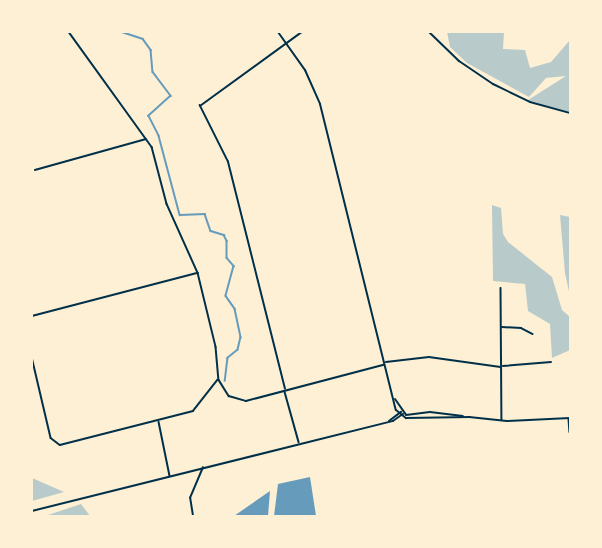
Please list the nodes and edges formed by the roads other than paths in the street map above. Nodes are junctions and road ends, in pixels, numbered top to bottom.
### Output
1 (69, 32) edge
2 (278, 32) edge
3 (302, 32) edge
4 (429, 32) edge
5 (286, 42) junction
6 (570, 113) edge
7 (147, 138) junction
8 (35, 170) dead end
9 (198, 273) junction
10 (501, 288) dead end
11 (32, 316) edge
12 (501, 327) junction
13 (533, 334) dead end
14 (32, 357) edge
15 (551, 362) dead end
16 (386, 363) junction
17 (502, 367) junction
18 (219, 380) junction
19 (285, 390) junction
20 (401, 414) junction
21 (570, 418) edge
22 (159, 421) junction
23 (502, 421) junction
24 (570, 432) edge
25 (299, 443) junction
26 (202, 467) junction
27 (170, 476) junction
28 (32, 511) edge
29 (193, 516) edge

1 - 7 street
2 - 5 street
3 - 5 street
4 - 6 street
5 - 16 street
5 - 19 street
7 - 8 street
7 - 9 street
9 - 11 street
9 - 18 street
10 - 12 street
12 - 13 street
12 - 17 street
14 - 22 street
15 - 17 street
16 - 17 street
16 - 19 street
16 - 20 street
17 - 23 street
18 - 19 street
18 - 22 street
19 - 25 street
20 - 23 street
20 - 25 street
21 - 23 street
21 - 24 street
22 - 27 street
25 - 26 street
26 - 27 street
26 - 29 street
27 - 28 street

